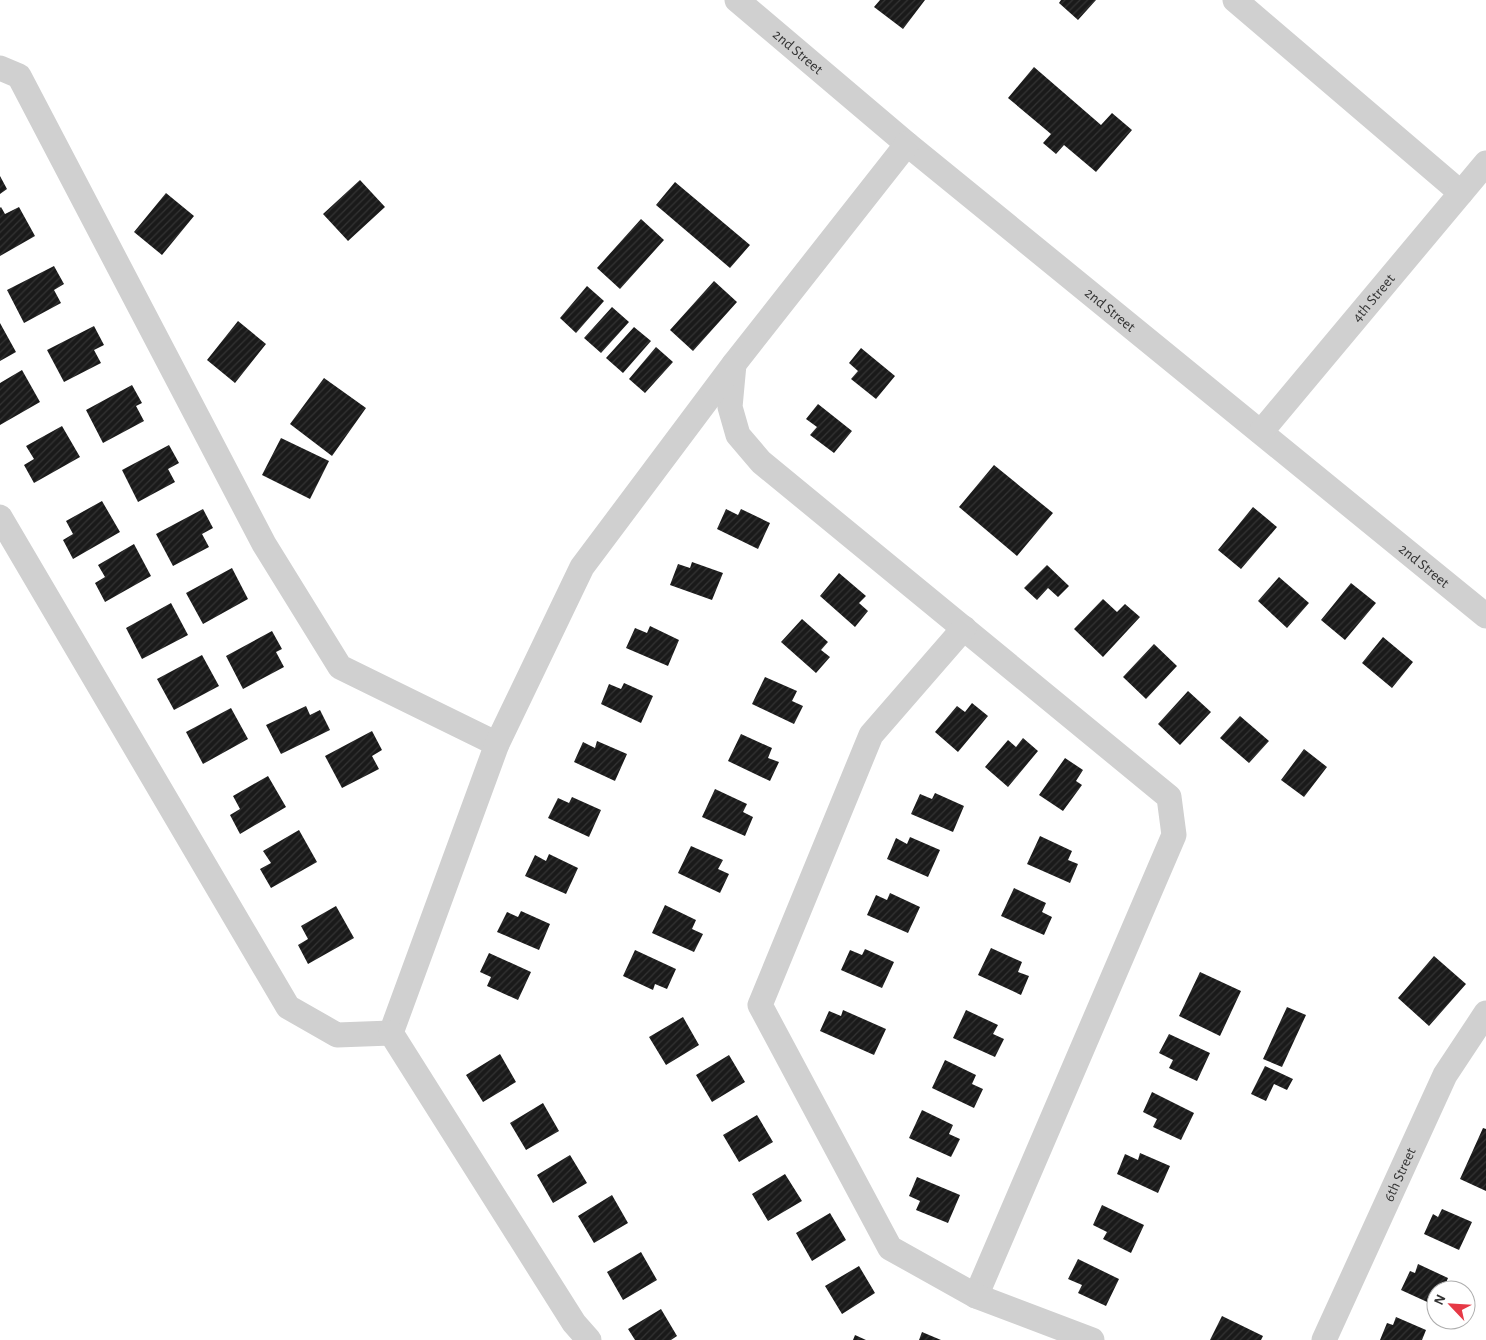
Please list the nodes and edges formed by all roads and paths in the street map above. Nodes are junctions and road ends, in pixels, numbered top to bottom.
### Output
1 (737, 0) edge
2 (1236, 0) edge
3 (0, 68) edge
4 (907, 144) junction
5 (1486, 163) edge
6 (1461, 193) junction
7 (734, 364) junction
8 (1261, 432) junction
9 (0, 517) edge
10 (1486, 616) edge
11 (964, 628) junction
12 (497, 744) junction
13 (1484, 1019) edge
14 (391, 1033) junction
15 (976, 1296) junction
16 (589, 1340) edge
17 (1092, 1340) edge
18 (1324, 1340) edge

1 - 4 street, 2nd Street
2 - 6 street
3 - 12 street
4 - 7 street
4 - 8 street, 2nd Street
5 - 6 street, 4th Street
6 - 8 street, 4th Street
7 - 11 street
7 - 12 street
8 - 10 street, 2nd Street
9 - 14 street
11 - 15 street
11 - 15 street
12 - 14 street
13 - 18 street, 6th Street
14 - 16 street
15 - 17 street

